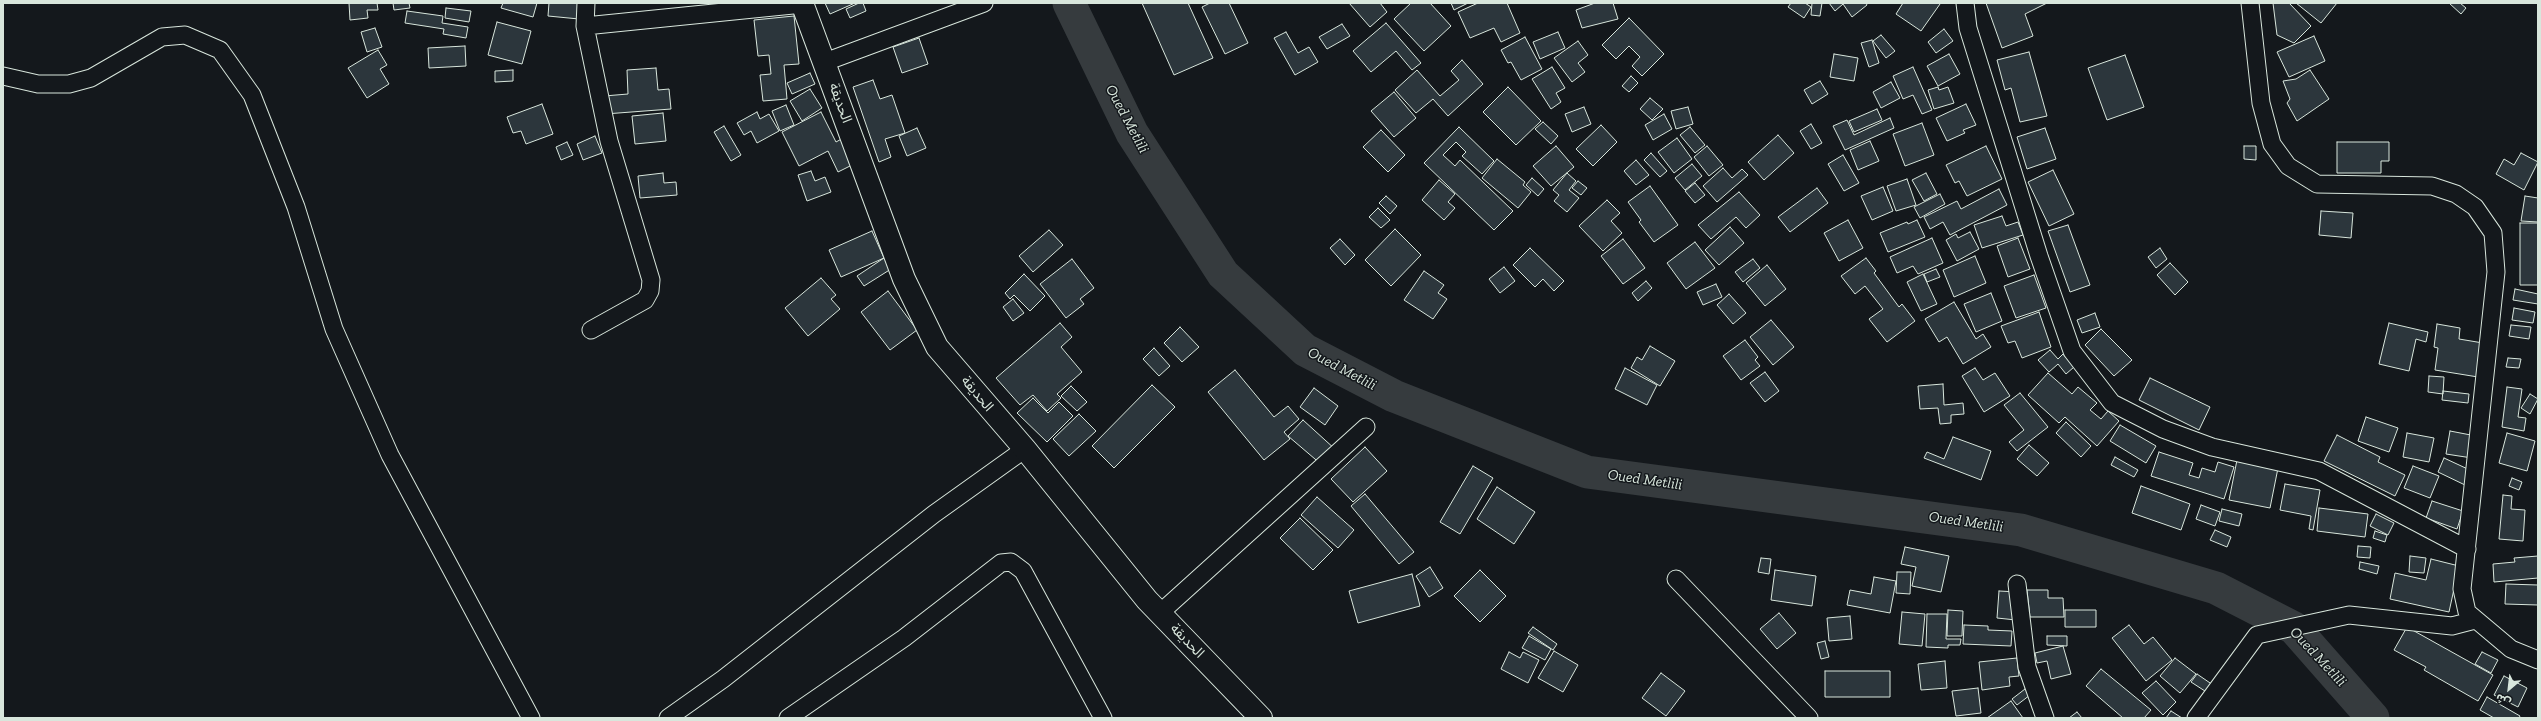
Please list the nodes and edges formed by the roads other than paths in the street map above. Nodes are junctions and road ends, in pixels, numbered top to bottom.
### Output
1 (586, 3) edge
2 (984, 3) edge
3 (1965, 3) edge
4 (2250, 3) edge
5 (803, 4) edge
6 (585, 26) junction
7 (825, 62) junction
8 (3, 76) edge
9 (591, 330) dead end
10 (1366, 427) dead end
11 (1025, 449) junction
12 (2467, 549) junction
13 (1676, 579) dead end
14 (2017, 584) dead end
15 (1160, 613) junction
16 (2475, 620) junction
17 (2538, 660) edge
18 (531, 718) edge
19 (668, 718) edge
20 (788, 718) edge
21 (1103, 718) edge
22 (1261, 718) edge
23 (1809, 718) edge
24 (2045, 718) edge
25 (2196, 718) edge

1 - 6 street
2 - 7 street
3 - 12 street
4 - 12 street
5 - 6 street
5 - 7 street, الحديقة
6 - 9 street
7 - 11 street, الحديقة
8 - 18 street
10 - 15 street
11 - 15 street, الحديقة
11 - 19 street
12 - 16 street
13 - 23 street
14 - 24 street
15 - 22 street, الحديقة
16 - 17 street
16 - 25 street
20 - 21 street

